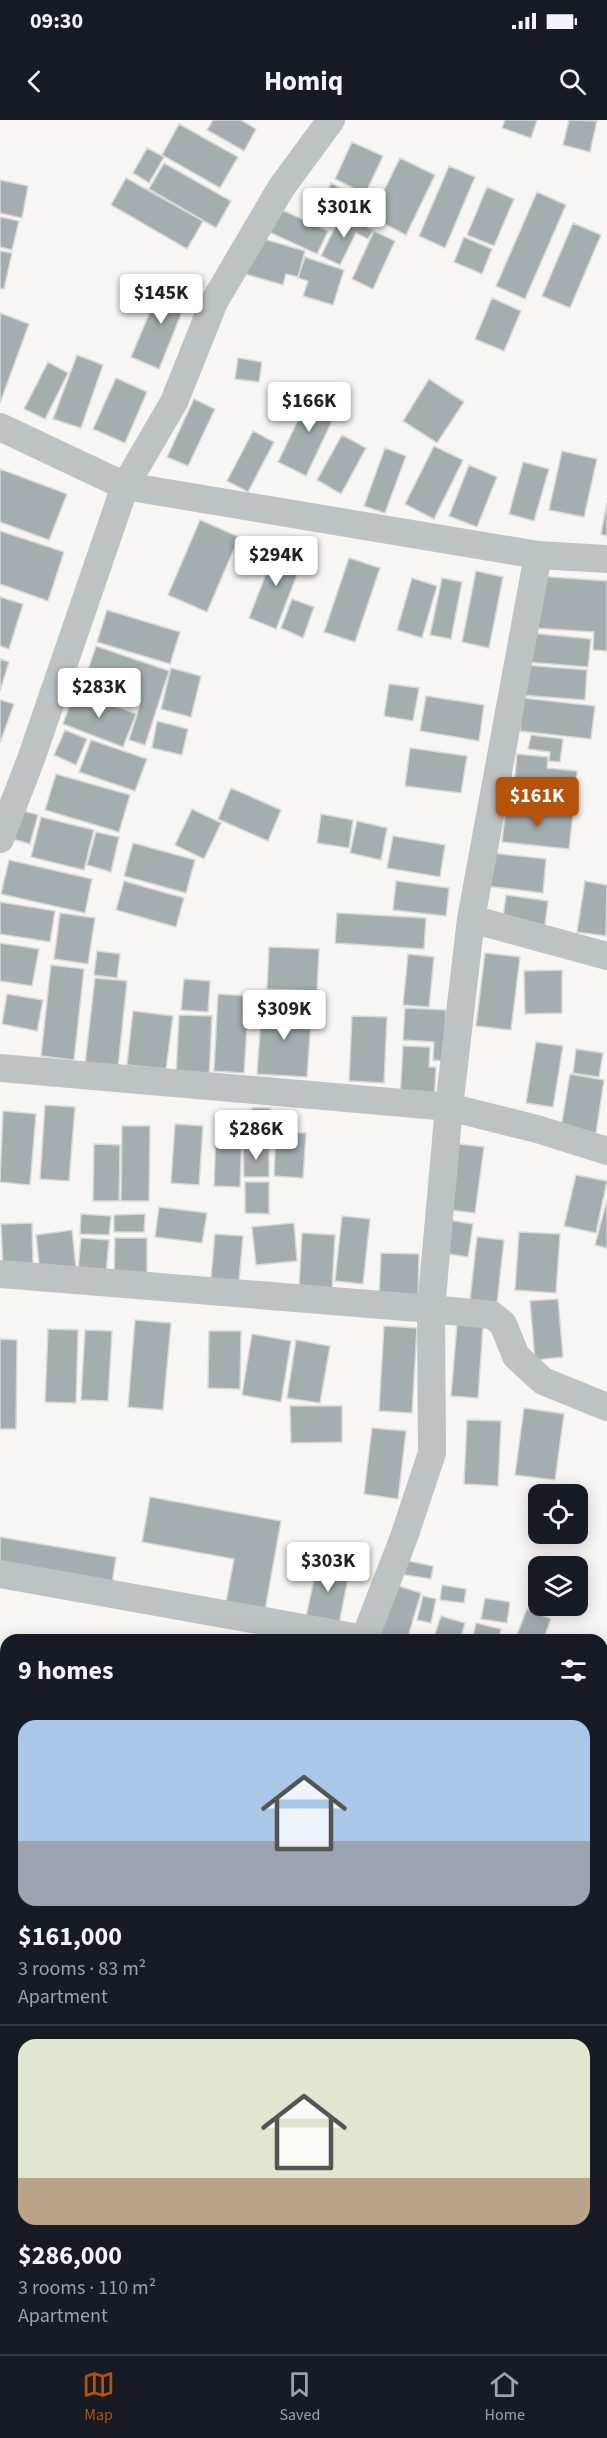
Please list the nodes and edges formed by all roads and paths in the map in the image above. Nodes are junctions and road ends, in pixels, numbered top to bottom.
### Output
1 (331, 120) edge
2 (0, 427) edge
3 (125, 486) junction
4 (538, 555) junction
5 (607, 559) edge
6 (0, 839) edge
7 (471, 919) junction
8 (607, 956) edge
9 (0, 1068) edge
10 (449, 1107) junction
11 (607, 1151) edge
12 (0, 1274) edge
13 (431, 1309) junction
14 (607, 1407) edge
15 (0, 1574) edge
16 (339, 1634) edge
17 (369, 1634) edge

1 - 3 street
2 - 3 street
3 - 4 street
3 - 6 street
4 - 5 street
4 - 7 street
7 - 8 street
7 - 10 street
9 - 10 street
10 - 11 street
10 - 13 street
12 - 13 street
13 - 14 street
13 - 17 street
15 - 16 street

